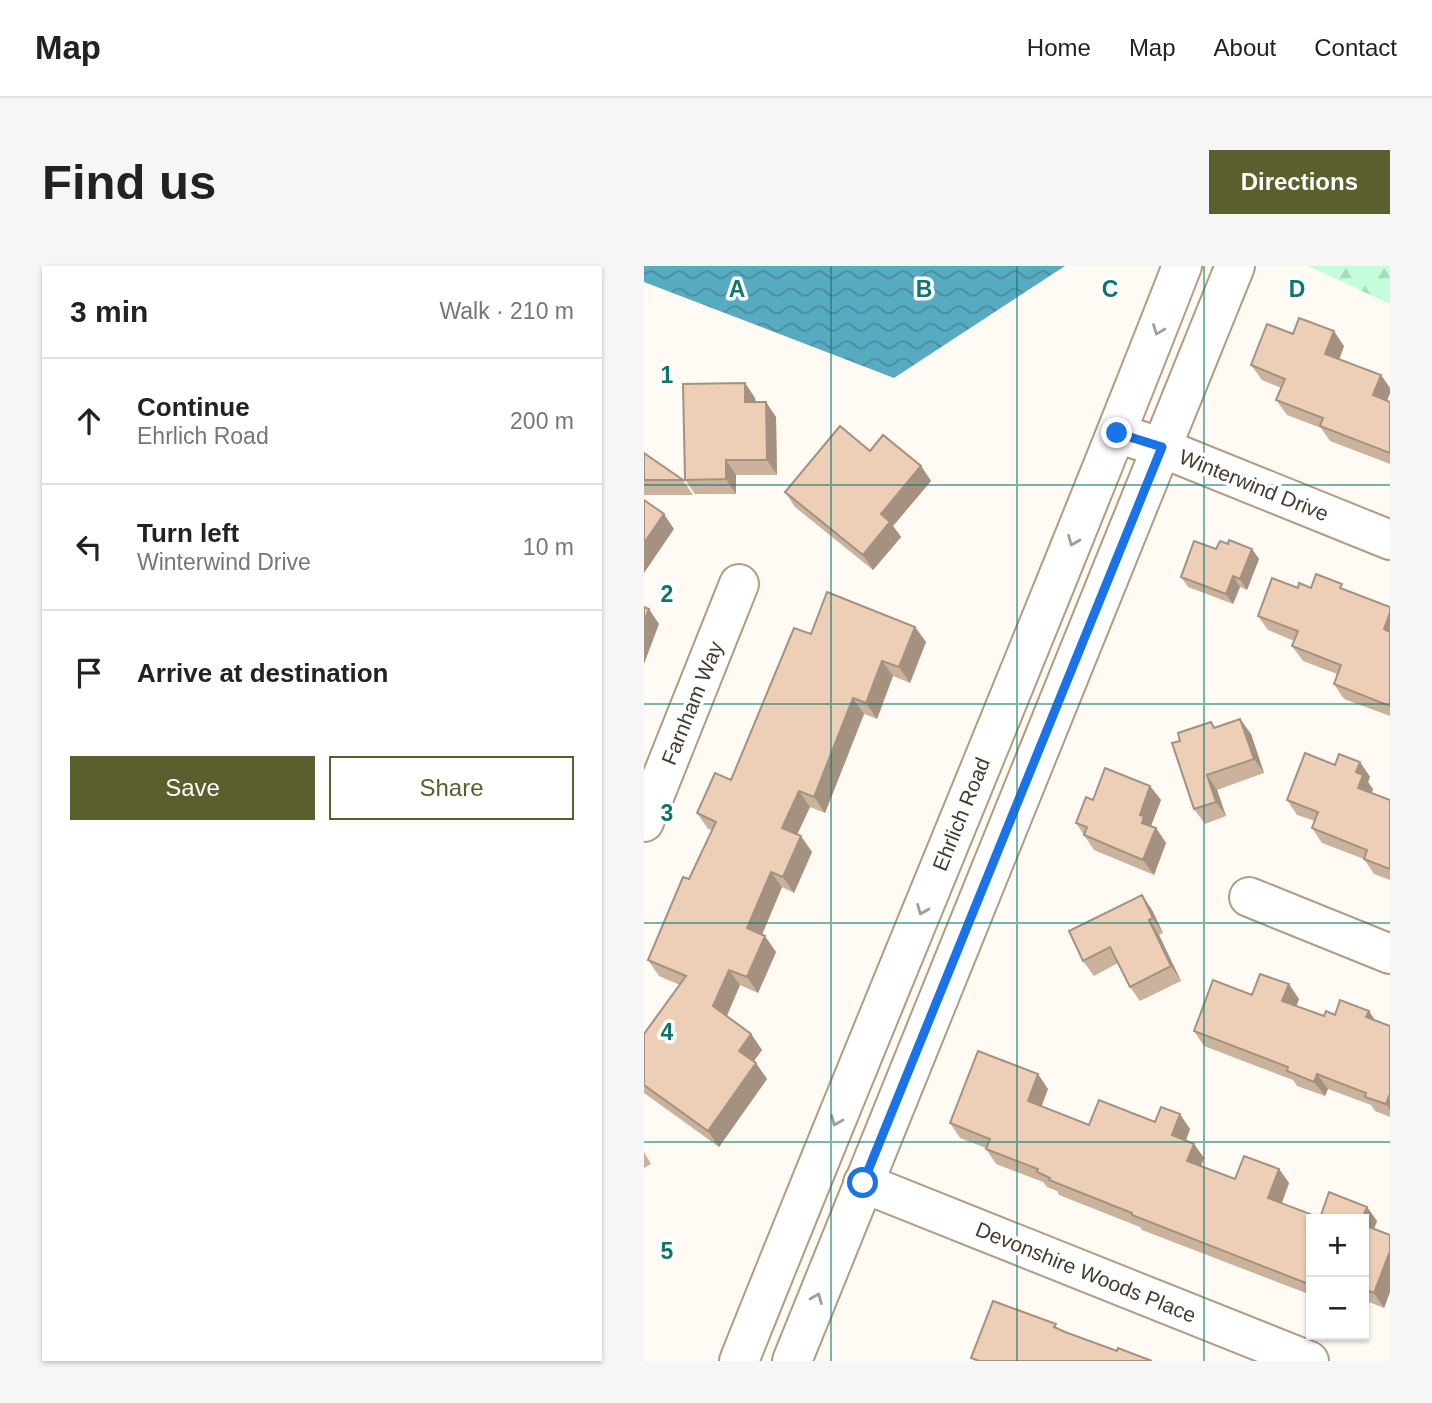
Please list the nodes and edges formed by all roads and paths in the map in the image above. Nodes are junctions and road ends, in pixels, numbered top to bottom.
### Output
1 (1182, 266) edge
2 (1235, 266) edge
3 (1117, 433) junction
4 (1162, 447) junction
5 (1390, 540) edge
6 (739, 584) dead end
7 (644, 822) edge
8 (1248, 897) dead end
9 (1390, 954) edge
10 (863, 1183) junction
11 (744, 1356) edge
12 (792, 1361) edge
13 (1309, 1361) edge

1 -> 3 main road, Ehrlich Road
2 - 4 main road
3 - 4 main road, Winterwind Drive
3 -> 11 main road, Ehrlich Road
4 - 5 main road, Winterwind Drive
4 - 10 main road
6 - 7 main road, Farnham Way
8 - 9 main road
12 -> 10 main road
10 - 13 main road, Devonshire Woods Place

